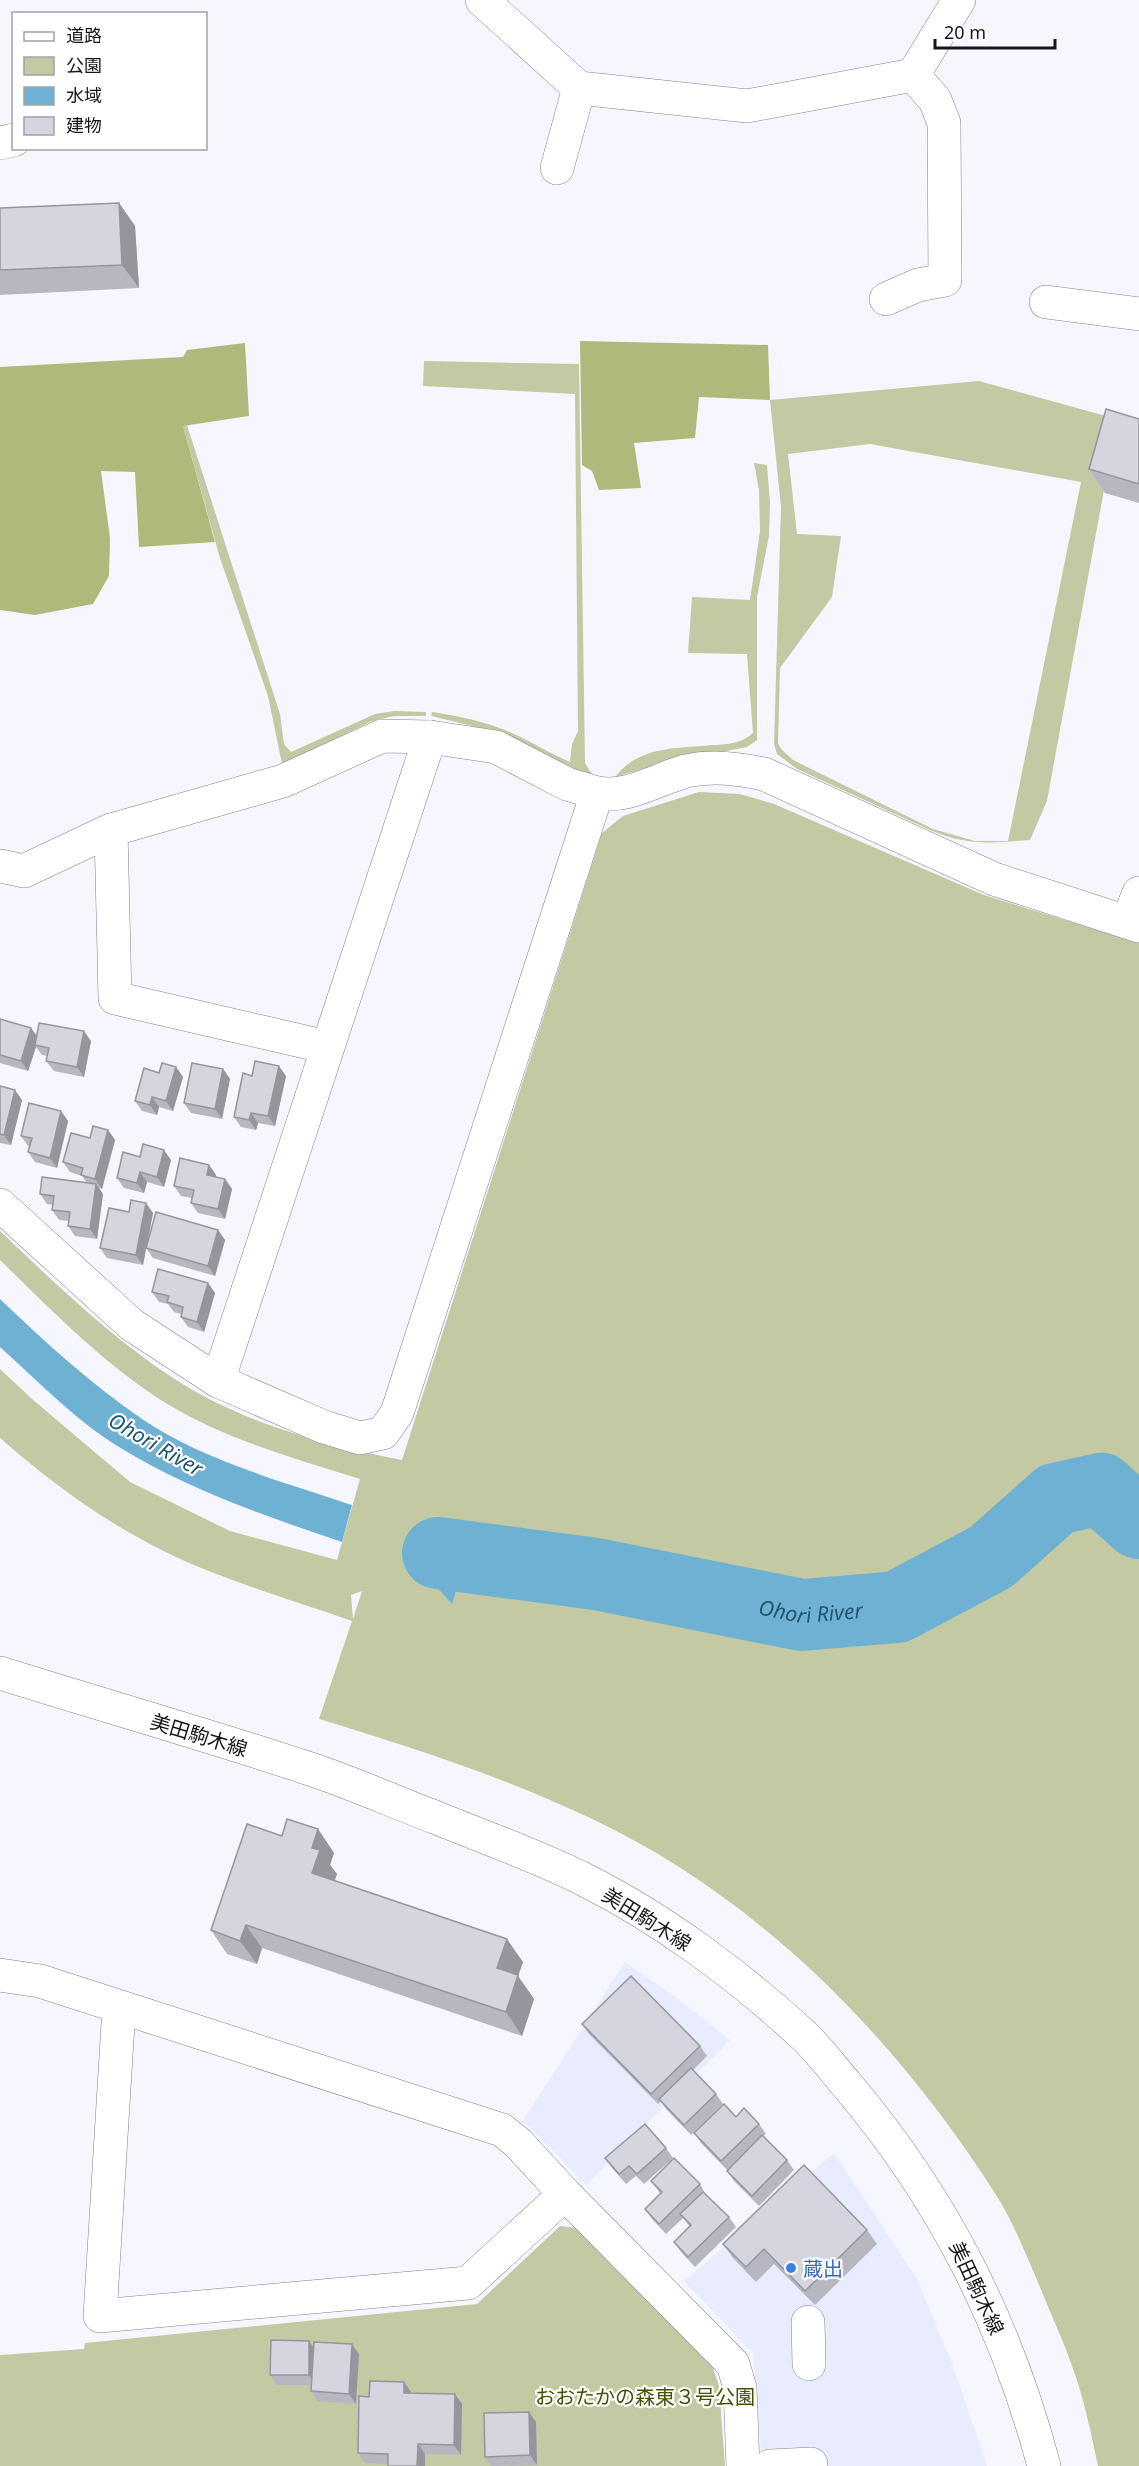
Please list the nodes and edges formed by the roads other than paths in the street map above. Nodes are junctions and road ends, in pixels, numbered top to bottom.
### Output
1 (482, 0) edge
2 (959, 0) edge
3 (913, 75) junction
4 (579, 88) junction
5 (557, 168) dead end
6 (886, 299) dead end
7 (1046, 302) dead end
8 (1139, 315) edge
9 (430, 737) junction
10 (597, 793) junction
11 (111, 831) junction
12 (0, 866) edge
13 (1135, 913) edge
14 (327, 1047) junction
15 (0, 1205) edge
16 (218, 1381) junction
17 (0, 1673) edge
18 (0, 1975) edge
19 (118, 2007) junction
20 (565, 2194) junction
21 (808, 2322) dead end
22 (809, 2364) dead end
23 (811, 2464) dead end
24 (743, 2466) edge
25 (770, 2466) edge
26 (1044, 2466) edge

1 - 4 street
2 - 3 street
3 - 4 street
3 - 6 street
4 - 5 street
7 - 8 street
9 - 10 street
9 - 11 street
9 - 14 street
10 - 13 street
10 - 16 street
11 - 12 street
11 - 14 street
14 - 16 street
15 - 16 street
17 - 26 street, 美田駒木線
18 - 19 street
19 - 20 street
19 - 20 street
20 - 24 street
21 - 22 street
23 - 25 street

